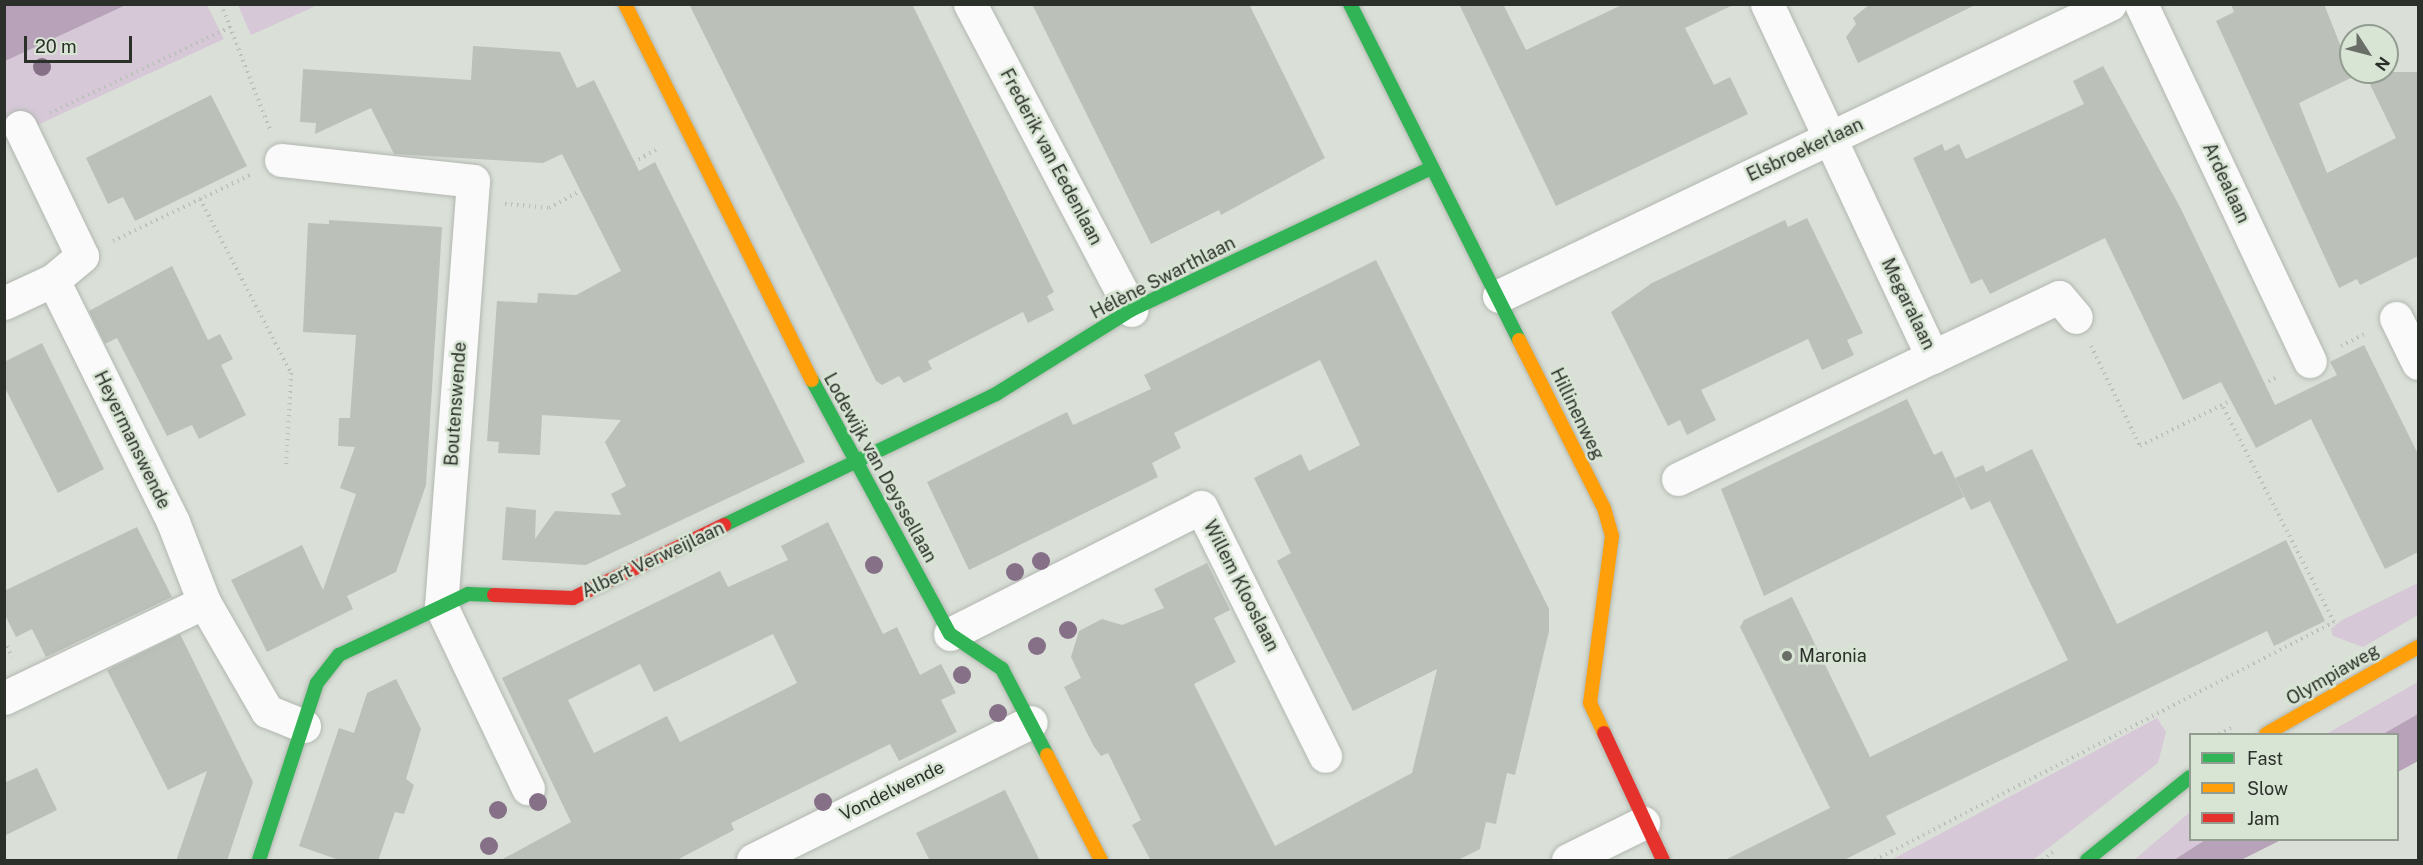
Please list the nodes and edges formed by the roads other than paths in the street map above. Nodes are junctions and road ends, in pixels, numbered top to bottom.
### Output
1 (625, 4) edge
2 (970, 4) edge
3 (1350, 4) edge
4 (1767, 4) edge
5 (2110, 4) edge
6 (2141, 4) edge
7 (20, 127) road end
8 (1830, 138) junction
9 (282, 160) road end
10 (1431, 168) junction
11 (53, 280) junction
12 (1499, 296) junction
13 (4, 303) edge
14 (1131, 310) junction
15 (2076, 317) road end
16 (2396, 318) dead end
17 (1932, 357) junction
18 (2310, 361) dead end
19 (2418, 363) edge
20 (854, 465) junction
21 (1678, 479) dead end
22 (204, 602) junction
23 (441, 606) junction
24 (950, 634) junction
25 (2418, 647) edge
26 (4, 698) edge
27 (1031, 722) junction
28 (304, 726) junction
29 (2268, 733) edge
30 (1325, 756) dead end
31 (2189, 778) edge
32 (528, 788) dead end
33 (1643, 823) junction
34 (259, 861) edge
35 (753, 861) edge
36 (1101, 861) edge
37 (1568, 861) edge
38 (1663, 861) edge
39 (2087, 861) edge

1 - 20 street, Lodewijk van Deyssellaan
2 - 14 street, Frederik van Eedenlaan
3 - 10 street, Hillinenweg
4 - 8 street, Megaralaan
5 - 8 street, Elsbroekerlaan
6 - 18 street, Ardealaan
7 - 11 street
8 - 12 street, Elsbroekerlaan
8 - 17 street, Megaralaan
9 - 23 street, Boutenswende
10 - 12 street, Hillinenweg
10 - 14 street, Hélène Swarthlaan
11 - 13 street
11 - 22 street, Heyermanswende
12 - 33 street, Hillinenweg
14 - 20 street, Hélène Swarthlaan
15 - 17 street, Megaralaan
16 - 19 street
17 - 21 street
20 - 23 street, Albert Verweijlaan
20 - 24 street, Lodewijk van Deyssellaan
22 - 26 street
22 - 28 street, Heyermanswende
23 - 28 street, Albert Verweijlaan
23 - 32 street
24 - 27 street, Lodewijk van Deyssellaan
24 - 30 street, Willem Klooslaan
25 - 29 street, Olympiaweg
27 - 35 street, Vondelwende
27 - 36 street, Lodewijk van Deyssellaan
28 - 34 street, Albert Verweijlaan
31 - 39 street
33 - 37 street
33 - 38 street, Hillinenweg

